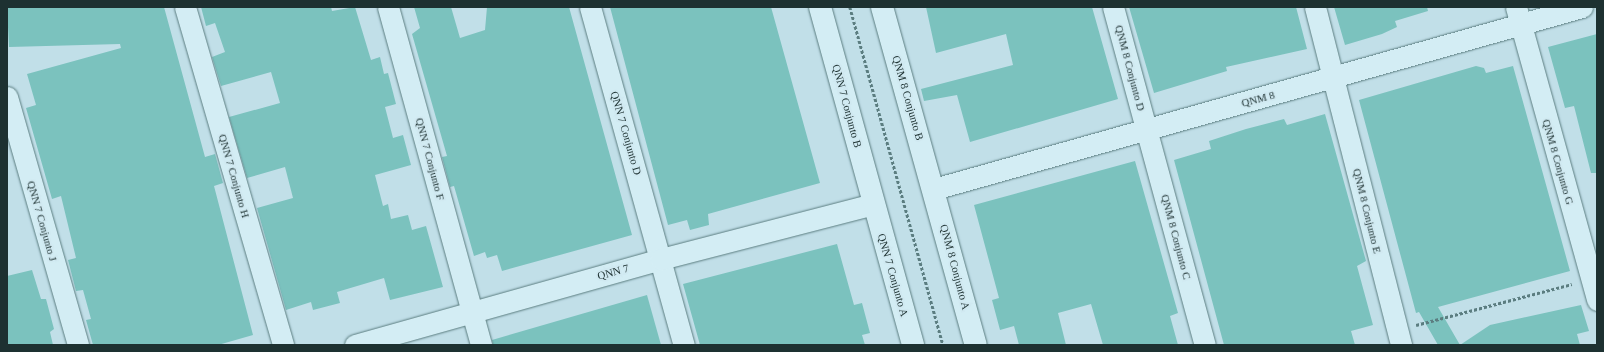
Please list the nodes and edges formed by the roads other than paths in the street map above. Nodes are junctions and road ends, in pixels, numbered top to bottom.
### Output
1 (185, 7) edge
2 (388, 7) edge
3 (590, 7) edge
4 (820, 7) edge
5 (882, 7) edge
6 (1113, 7) edge
7 (1315, 7) edge
8 (1582, 7) edge
9 (1518, 15) edge
10 (1334, 78) junction
11 (7, 97) edge
12 (1146, 129) junction
13 (934, 189) junction
14 (873, 204) junction
15 (661, 259) junction
16 (1597, 300) edge
17 (472, 311) junction
18 (1399, 337) edge
19 (78, 345) edge
20 (283, 345) edge
21 (355, 345) edge
22 (481, 345) edge
23 (684, 345) edge
24 (913, 345) edge
25 (976, 345) edge
26 (1205, 345) edge

1 - 20 street, QNN 7 Conjunto H
2 - 17 street, QNN 7 Conjunto F
3 - 15 street, QNN 7 Conjunto D
4 - 14 main road, QNN 7 Conjunto B
5 - 13 main road, QNM 8 Conjunto B
6 - 12 street, QNM 8 Conjunto D
7 - 10 street, QNM 8 Conjunto E
8 - 9 street, QNM 8
9 - 10 street, QNM 8
9 - 16 street, QNM 8 Conjunto G
10 - 12 street, QNM 8
10 - 18 street, QNM 8 Conjunto E
11 - 19 street, QNN 7 Conjunto J
12 - 13 street, QNM 8
12 - 26 street, QNM 8 Conjunto C
13 - 25 main road, QNM 8 Conjunto A
14 - 15 street, QNN 7
14 - 24 main road, QNN 7 Conjunto A
15 - 17 street, QNN 7
15 - 23 street, QNN 7 Conjunto D
17 - 21 street, QNN 7
17 - 22 street, QNN 7 Conjunto F

